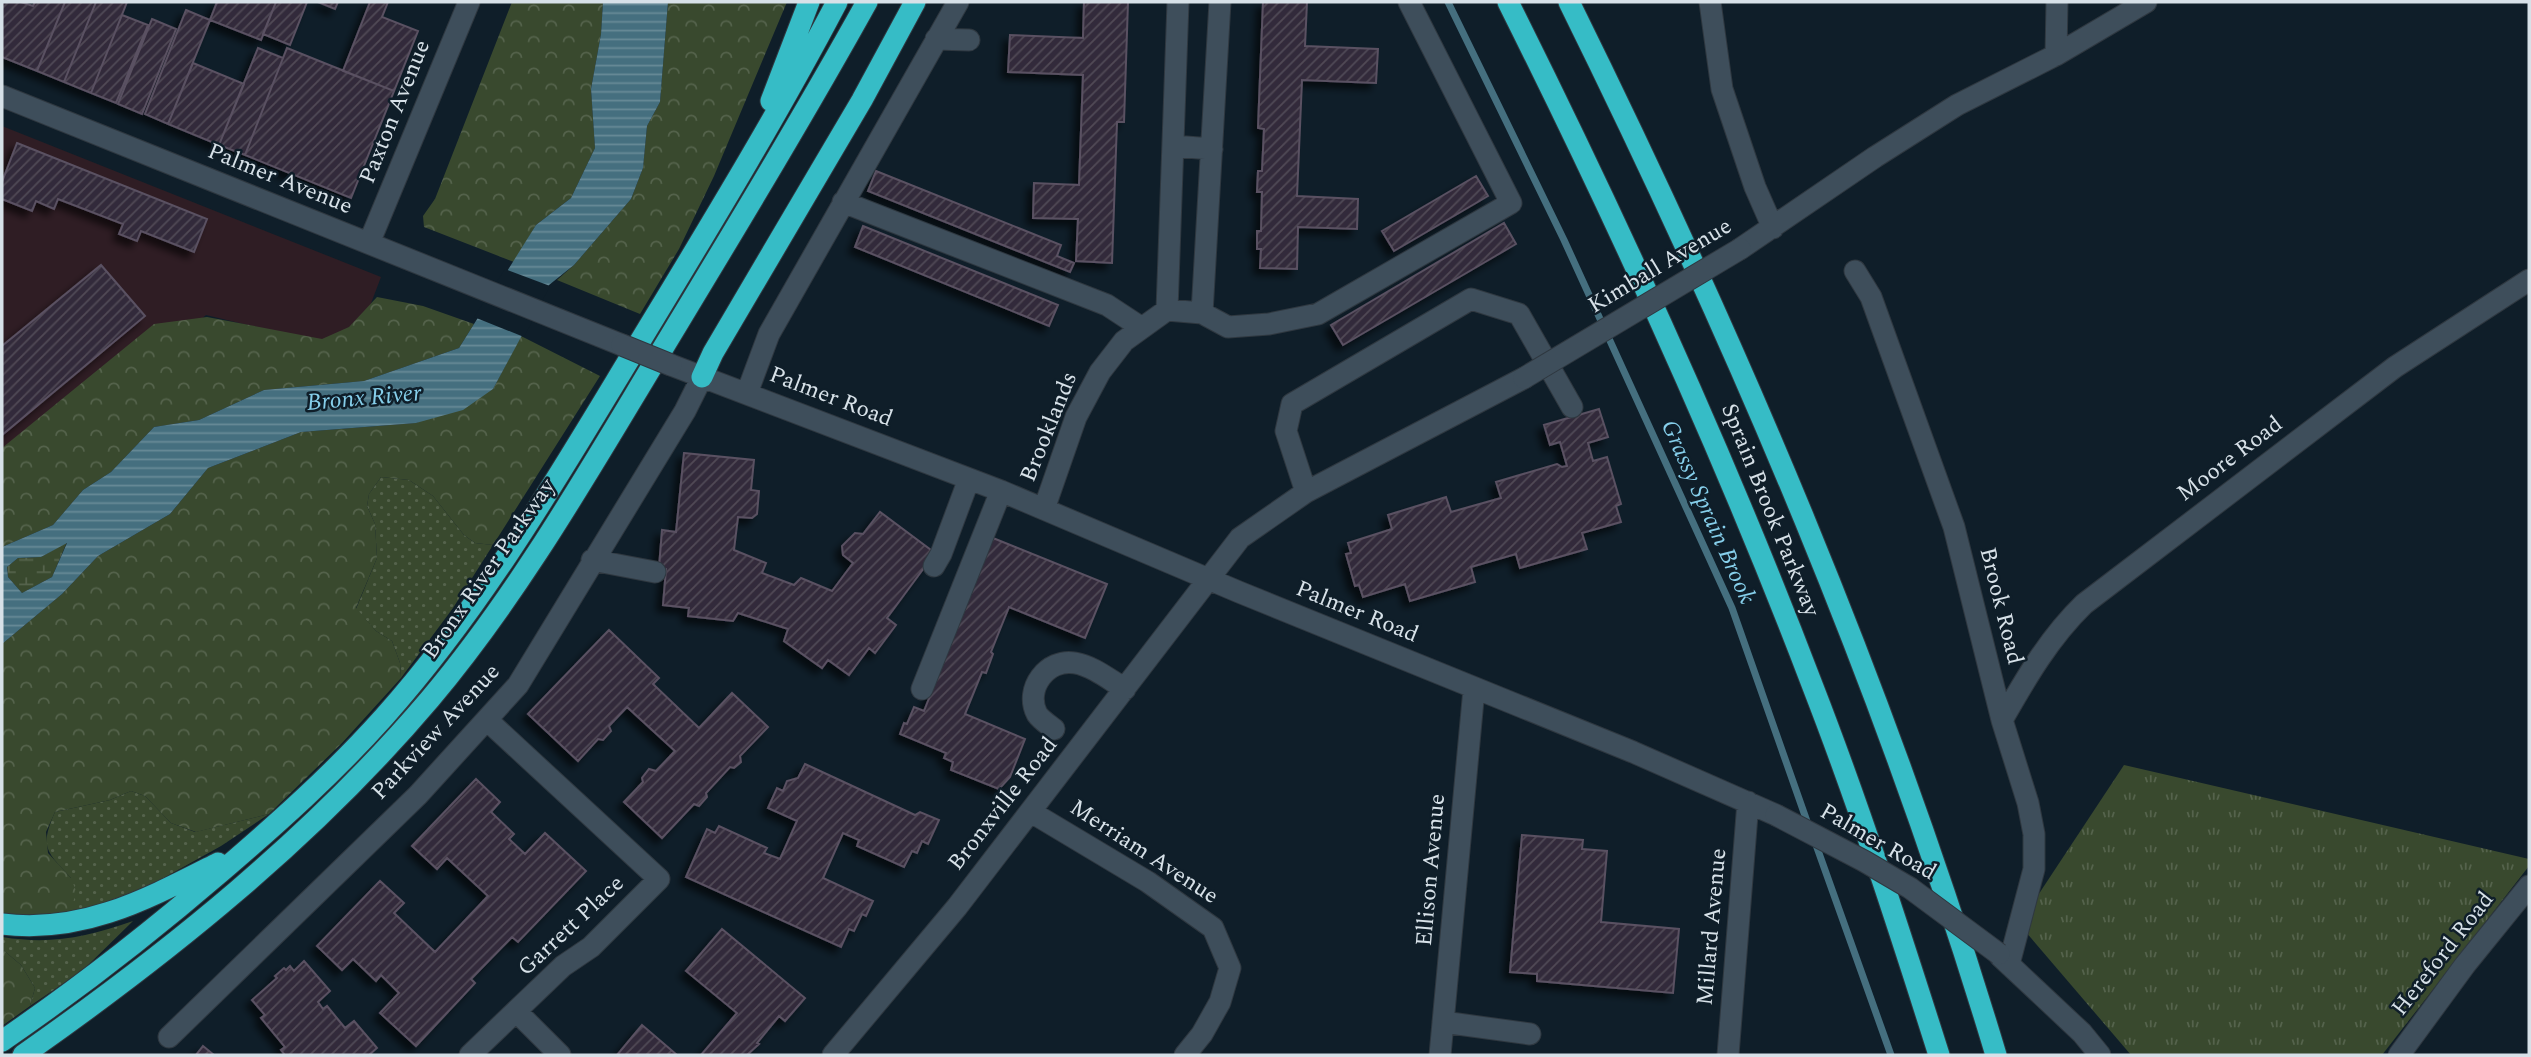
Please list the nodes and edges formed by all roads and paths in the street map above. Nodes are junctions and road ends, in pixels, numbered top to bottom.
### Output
1 (469, 2) edge
2 (809, 2) edge
3 (836, 2) edge
4 (867, 2) edge
5 (915, 2) edge
6 (958, 2) edge
7 (1178, 2) edge
8 (1220, 2) edge
9 (1409, 2) edge
10 (1508, 2) edge
11 (1569, 2) edge
12 (1710, 2) edge
13 (2057, 2) edge
14 (2146, 2) edge
15 (936, 39) junction
16 (970, 40) dead end
17 (2056, 55) junction
18 (3, 101) edge
19 (1173, 146) junction
20 (1212, 149) junction
21 (749, 159) junction
22 (843, 202) junction
23 (1773, 228) junction
24 (369, 243) junction
25 (1855, 271) dead end
26 (2529, 280) edge
27 (1167, 310) junction
28 (538, 311) joint
29 (1202, 313) junction
30 (1142, 328) junction
31 (702, 377) junction
32 (747, 393) junction
33 (1572, 407) dead end
34 (969, 479) junction
35 (1001, 491) junction
36 (1306, 492) junction
37 (1044, 509) junction
38 (592, 560) junction
39 (934, 566) dead end
40 (655, 572) dead end
41 (1209, 580) junction
42 (1125, 689) junction
43 (1474, 689) junction
44 (922, 690) dead end
45 (487, 720) junction
46 (2002, 720) junction
47 (1054, 729) dead end
48 (1748, 802) junction
49 (1031, 812) junction
50 (251, 846) junction
51 (2529, 886) edge
52 (2, 923) edge
53 (2004, 959) junction
54 (517, 1012) junction
55 (1443, 1022) junction
56 (1530, 1034) dead end
57 (169, 1037) dead end
58 (2, 1041) edge
59 (23, 1055) edge
60 (470, 1055) edge
61 (560, 1055) edge
62 (833, 1055) edge
63 (1185, 1055) edge
64 (1440, 1055) edge
65 (1728, 1055) edge
66 (1939, 1055) edge
67 (1996, 1055) edge
68 (2100, 1055) edge
69 (2399, 1055) edge

1 - 24 street, Paxton Avenue
2 - 21 highway
3 - 21 highway, Bronx River Parkway
4 - 59 highway, Bronx River Parkway
5 - 31 highway
6 - 15 street
7 - 19 street
8 - 20 street
9 - 29 street
10 - 66 highway, Sprain Brook Parkway
11 - 67 highway, Sprain Brook Parkway
12 - 23 street
13 - 17 street
14 - 17 street, Kimball Avenue
15 - 16 street
15 - 22 street
17 - 23 street, Kimball Avenue
18 - 24 street, Palmer Avenue
19 - 20 street
19 - 27 street
20 - 29 street
21 - 50 highway, Bronx River Parkway
22 - 30 street
22 - 32 street
23 - 36 street, Kimball Avenue, bridge
24 - 28 street, Palmer Avenue
25 - 46 street, Brook Road
26 - 46 street, Moore Road
27 - 29 street
27 - 30 street, Brooklands
28 - 31 street, Palmer Road, bridge
30 - 37 street, Brooklands
31 - 32 street, Palmer Road
31 - 38 street, Parkview Avenue
32 - 34 street, Palmer Road
33 - 36 street
34 - 35 street, Palmer Road
34 - 39 street
35 - 37 street, Palmer Road
35 - 44 street
36 - 41 street, Kimball Avenue
37 - 41 street, Palmer Road
38 - 40 street
38 - 45 street, Parkview Avenue
41 - 42 street, Bronxville Road
41 - 43 street, Palmer Road
42 - 47 street
42 - 49 street, Bronxville Road
43 - 48 street, Palmer Road
43 - 55 street, Ellison Avenue
45 - 54 street, Garrett Place
45 - 57 street, Parkview Avenue
46 - 53 street, Brook Road
48 - 53 street, Palmer Road, bridge
48 - 65 street, Millard Avenue
49 - 62 street, Bronxville Road
49 - 63 street, Merriam Avenue
50 - 52 highway
50 - 58 highway, Bronx River Parkway
51 - 69 street, Hereford Road
53 - 68 street, Palmer Road
54 - 60 street, Garrett Place
54 - 61 street
55 - 56 street
55 - 64 street, Ellison Avenue

